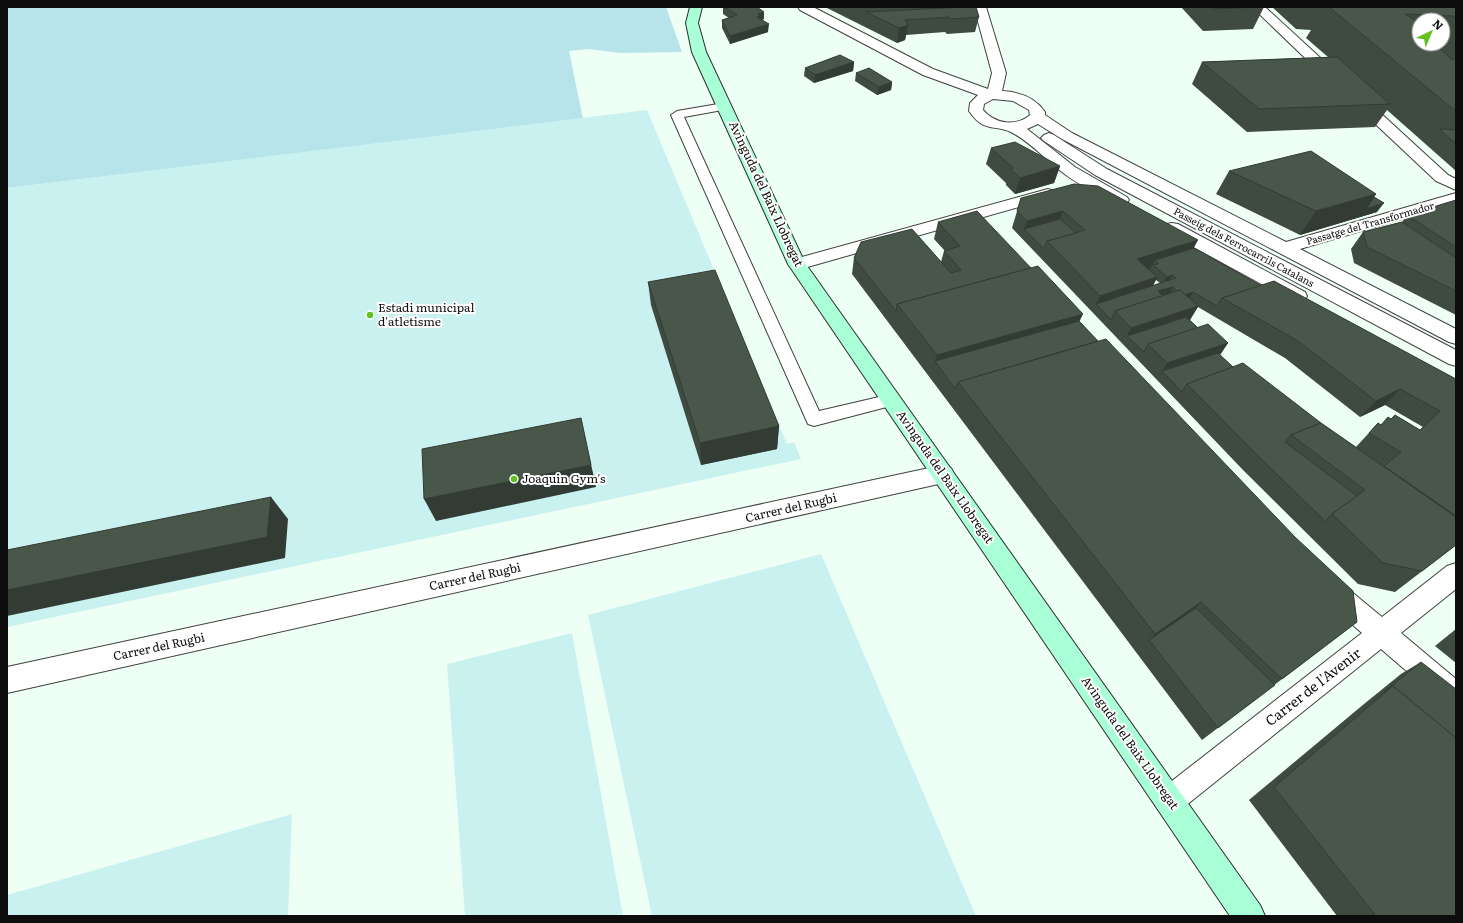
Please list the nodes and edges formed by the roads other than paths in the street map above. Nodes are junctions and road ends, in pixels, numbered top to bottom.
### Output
1 (804, 7) edge
2 (980, 7) edge
3 (1258, 7) edge
4 (691, 9) edge
5 (928, 72) junction
6 (993, 95) junction
7 (724, 107) junction
8 (975, 108) junction
9 (1037, 123) junction
10 (1010, 126) junction
11 (1089, 183) junction
12 (1456, 186) edge
13 (1456, 198) edge
14 (1137, 209) edge
15 (974, 215) junction
16 (1158, 220) edge
17 (990, 232) edge
18 (1284, 248) junction
19 (797, 264) junction
20 (1317, 306) edge
21 (1456, 337) edge
22 (1456, 359) edge
23 (892, 400) junction
24 (943, 474) junction
25 (1456, 574) edge
26 (1317, 575) edge
27 (1381, 634) junction
28 (7, 680) edge
29 (1456, 696) edge
30 (1169, 801) junction
31 (1249, 916) edge

1 - 5 street
2 - 6 street
3 - 12 street
4 - 7 main road, Avinguda del Baix Llobregat
5 - 6 street
5 - 8 street
6 - 8 street
6 - 9 street
7 - 19 main road, Avinguda del Baix Llobregat
7 - 23 lane
8 - 10 street
9 - 10 street
9 - 18 street, Passeig dels Ferrocarrils Catalans
9 - 22 street, Passeig dels Ferrocarrils Catalans
10 - 11 street
11 - 14 street
11 - 15 street
13 - 18 street, Passatge del Transformador
15 - 17 street
15 - 19 street
16 - 20 street, Passeig dels Ferrocarrils Catalans
18 - 21 street, Passeig dels Ferrocarrils Catalans
19 - 23 main road, Avinguda del Baix Llobregat
23 - 24 main road, Avinguda del Baix Llobregat
24 - 28 street, Carrer del Rugbi
24 - 30 main road, Avinguda del Baix Llobregat
25 - 27 street, Carrer de l'Avenir
26 - 27 street
27 - 29 street
27 - 30 street, Carrer de l'Avenir
30 - 31 main road, Avinguda del Baix Llobregat

